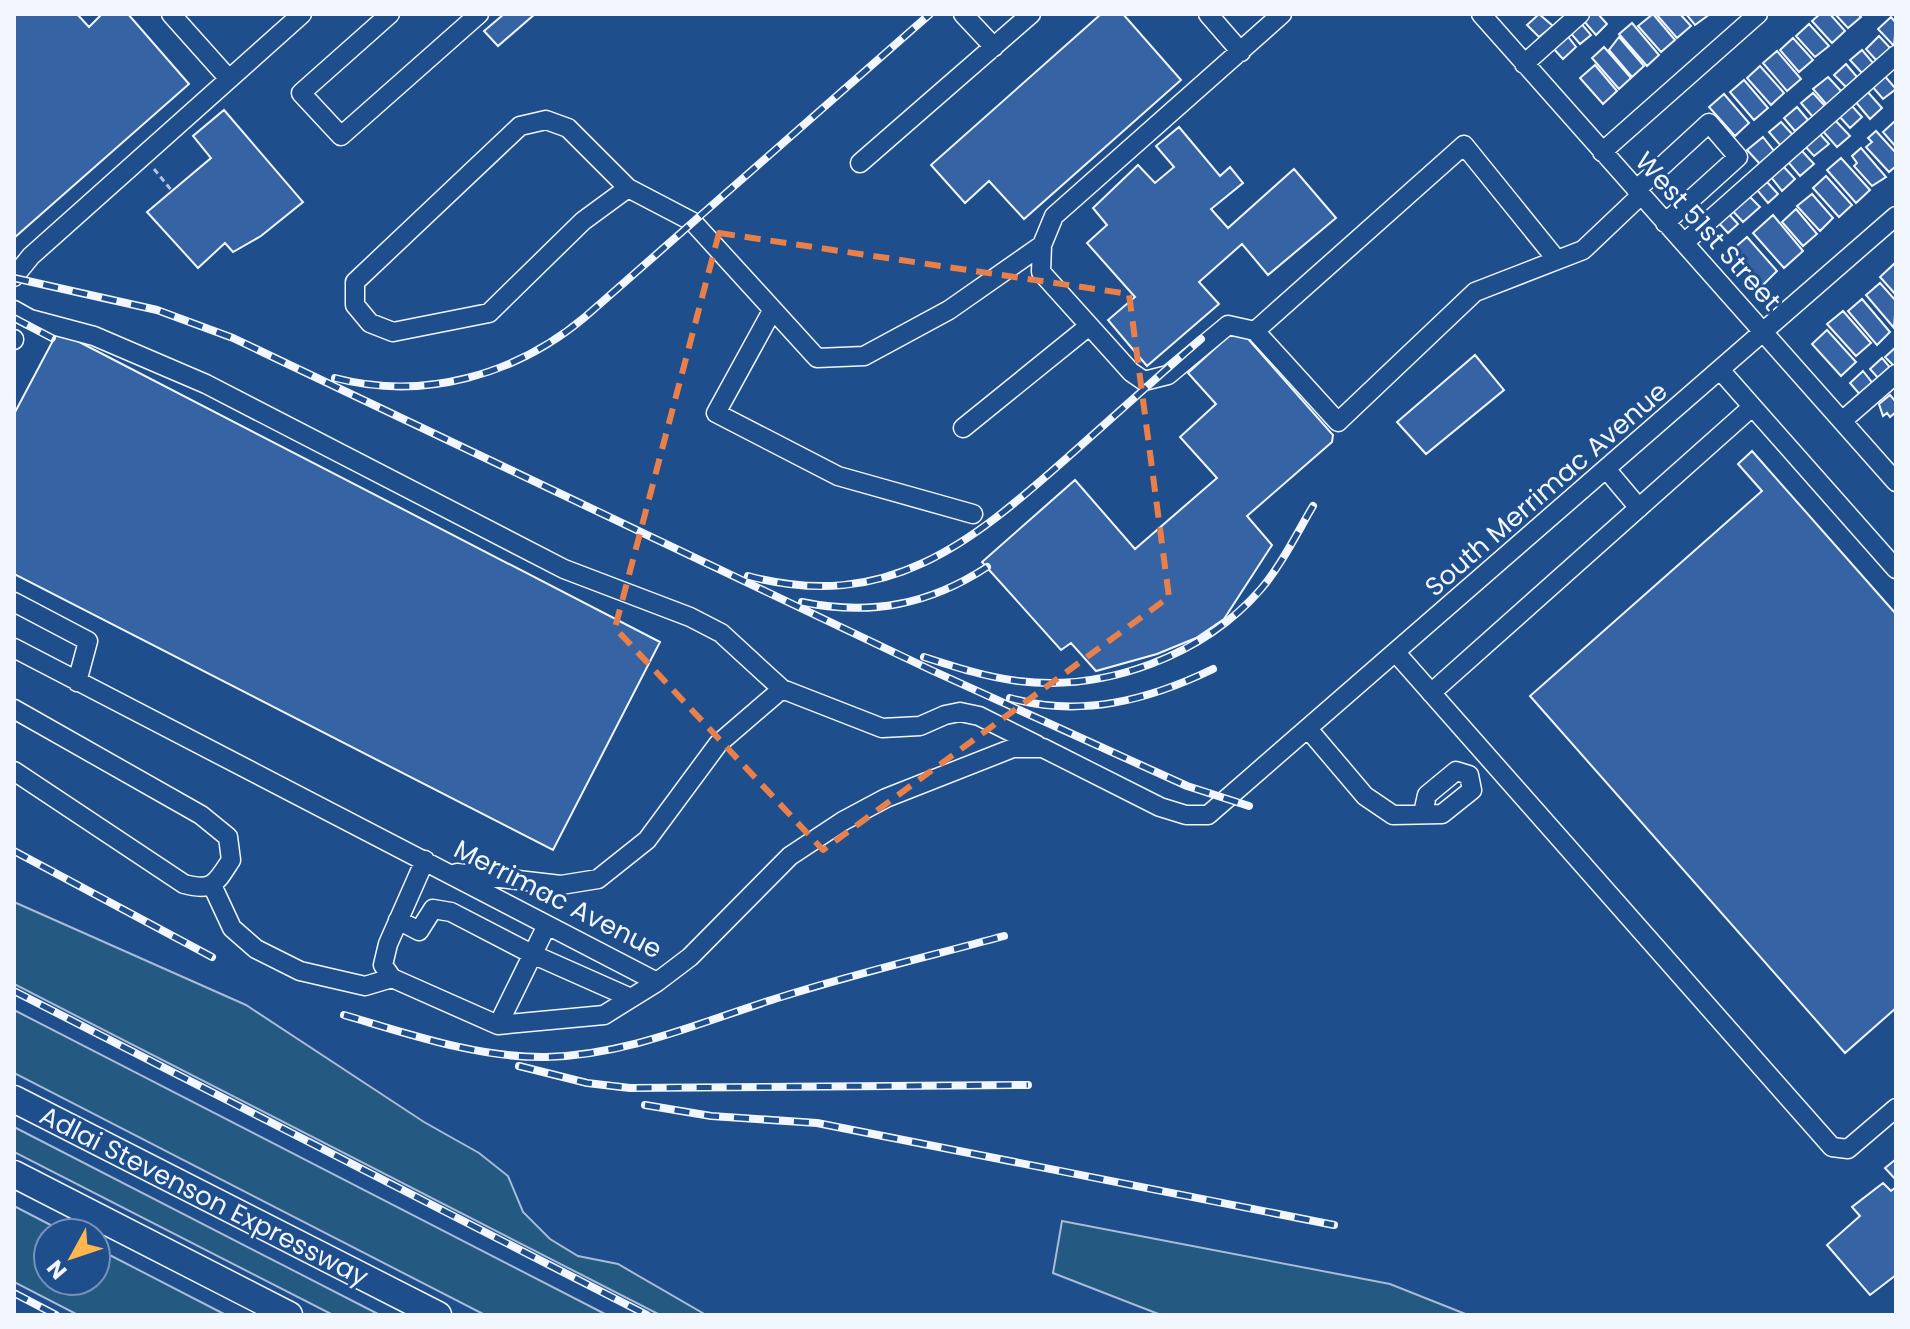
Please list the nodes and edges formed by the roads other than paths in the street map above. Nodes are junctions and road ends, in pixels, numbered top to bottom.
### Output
1 (171, 14) edge
2 (302, 14) edge
3 (390, 14) edge
4 (963, 14) edge
5 (1031, 14) edge
6 (1208, 14) edge
7 (1282, 14) edge
8 (1481, 14) edge
9 (1580, 14) edge
10 (1758, 14) edge
11 (469, 17) edge
12 (994, 47) junction
13 (1241, 52) junction
14 (1896, 55) edge
15 (1524, 64) junction
16 (229, 79) junction
17 (1602, 152) junction
18 (860, 163) dead end
19 (628, 188) junction
20 (1638, 192) junction
21 (1896, 216) edge
22 (1665, 223) junction
23 (1684, 243) junction
24 (1042, 245) junction
25 (1557, 260) junction
26 (14, 277) edge
27 (14, 310) edge
28 (772, 311) junction
29 (1089, 326) junction
30 (1255, 331) junction
31 (1764, 334) junction
32 (1721, 371) junction
33 (1896, 374) edge
34 (1752, 407) junction
35 (1842, 421) junction
36 (963, 428) dead end
37 (1607, 470) junction
38 (1896, 482) edge
39 (1639, 508) junction
40 (973, 514) dead end
41 (1896, 569) edge
42 (14, 602) edge
43 (14, 648) edge
44 (1397, 654) junction
45 (77, 682) junction
46 (782, 689) junction
47 (1431, 693) junction
48 (14, 709) edge
49 (1309, 730) junction
50 (1043, 748) junction
51 (1488, 759) junction
52 (14, 771) edge
53 (425, 860) junction
54 (446, 871) junction
55 (212, 885) junction
56 (398, 920) junction
57 (547, 925) junction
58 (532, 954) junction
59 (392, 978) junction
60 (657, 982) junction
61 (631, 998) junction
62 (498, 1025) junction
63 (14, 1099) edge
64 (1896, 1108) edge
65 (14, 1174) edge
66 (289, 1315) edge
67 (438, 1315) edge

1 - 16 street
2 - 16 street
3 - 11 street
4 - 12 street
5 - 12 street
6 - 13 street
7 - 13 street
8 - 15 street, West 51st Street
9 - 15 street
10 - 17 street
12 - 18 street
13 - 24 street
14 - 23 street
15 - 17 street, West 51st Street
16 - 26 street
17 - 20 street, West 51st Street
19 - 19 street
19 - 28 street
20 - 22 street, West 51st Street
20 - 22 street
20 - 25 street
21 - 31 street, South Merrimac Avenue
22 - 23 street, West 51st Street
23 - 31 street, West 51st Street
24 - 28 street
24 - 29 street
25 - 30 street
25 - 30 street
27 - 46 street
28 - 40 street
29 - 30 street
29 - 36 street
31 - 32 street, South Merrimac Avenue
31 - 35 street, West 51st Street
32 - 34 street
32 - 37 street, South Merrimac Avenue
33 - 35 street
34 - 39 street
34 - 41 street
35 - 38 street, West 51st Street
37 - 39 street
37 - 44 street, South Merrimac Avenue
39 - 47 street
42 - 45 street
43 - 45 street, Merrimac Avenue
44 - 47 street
44 - 49 street, South Merrimac Avenue
45 - 53 street, Merrimac Avenue
46 - 50 street
46 - 54 street
47 - 51 street
48 - 55 street
49 - 50 street, South Merrimac Avenue
49 - 51 street
50 - 60 street, Merrimac Avenue
51 - 64 street
52 - 55 street
53 - 54 street, Merrimac Avenue
53 - 56 street
54 - 57 street, Merrimac Avenue
55 - 59 street
56 - 58 street
56 - 59 street
57 - 58 street
57 - 60 street, Merrimac Avenue
58 - 61 street
58 - 62 street
59 - 62 street
60 - 61 street
61 - 62 street
63 - 67 highway, Adlai Stevenson Expressway
65 - 66 highway

